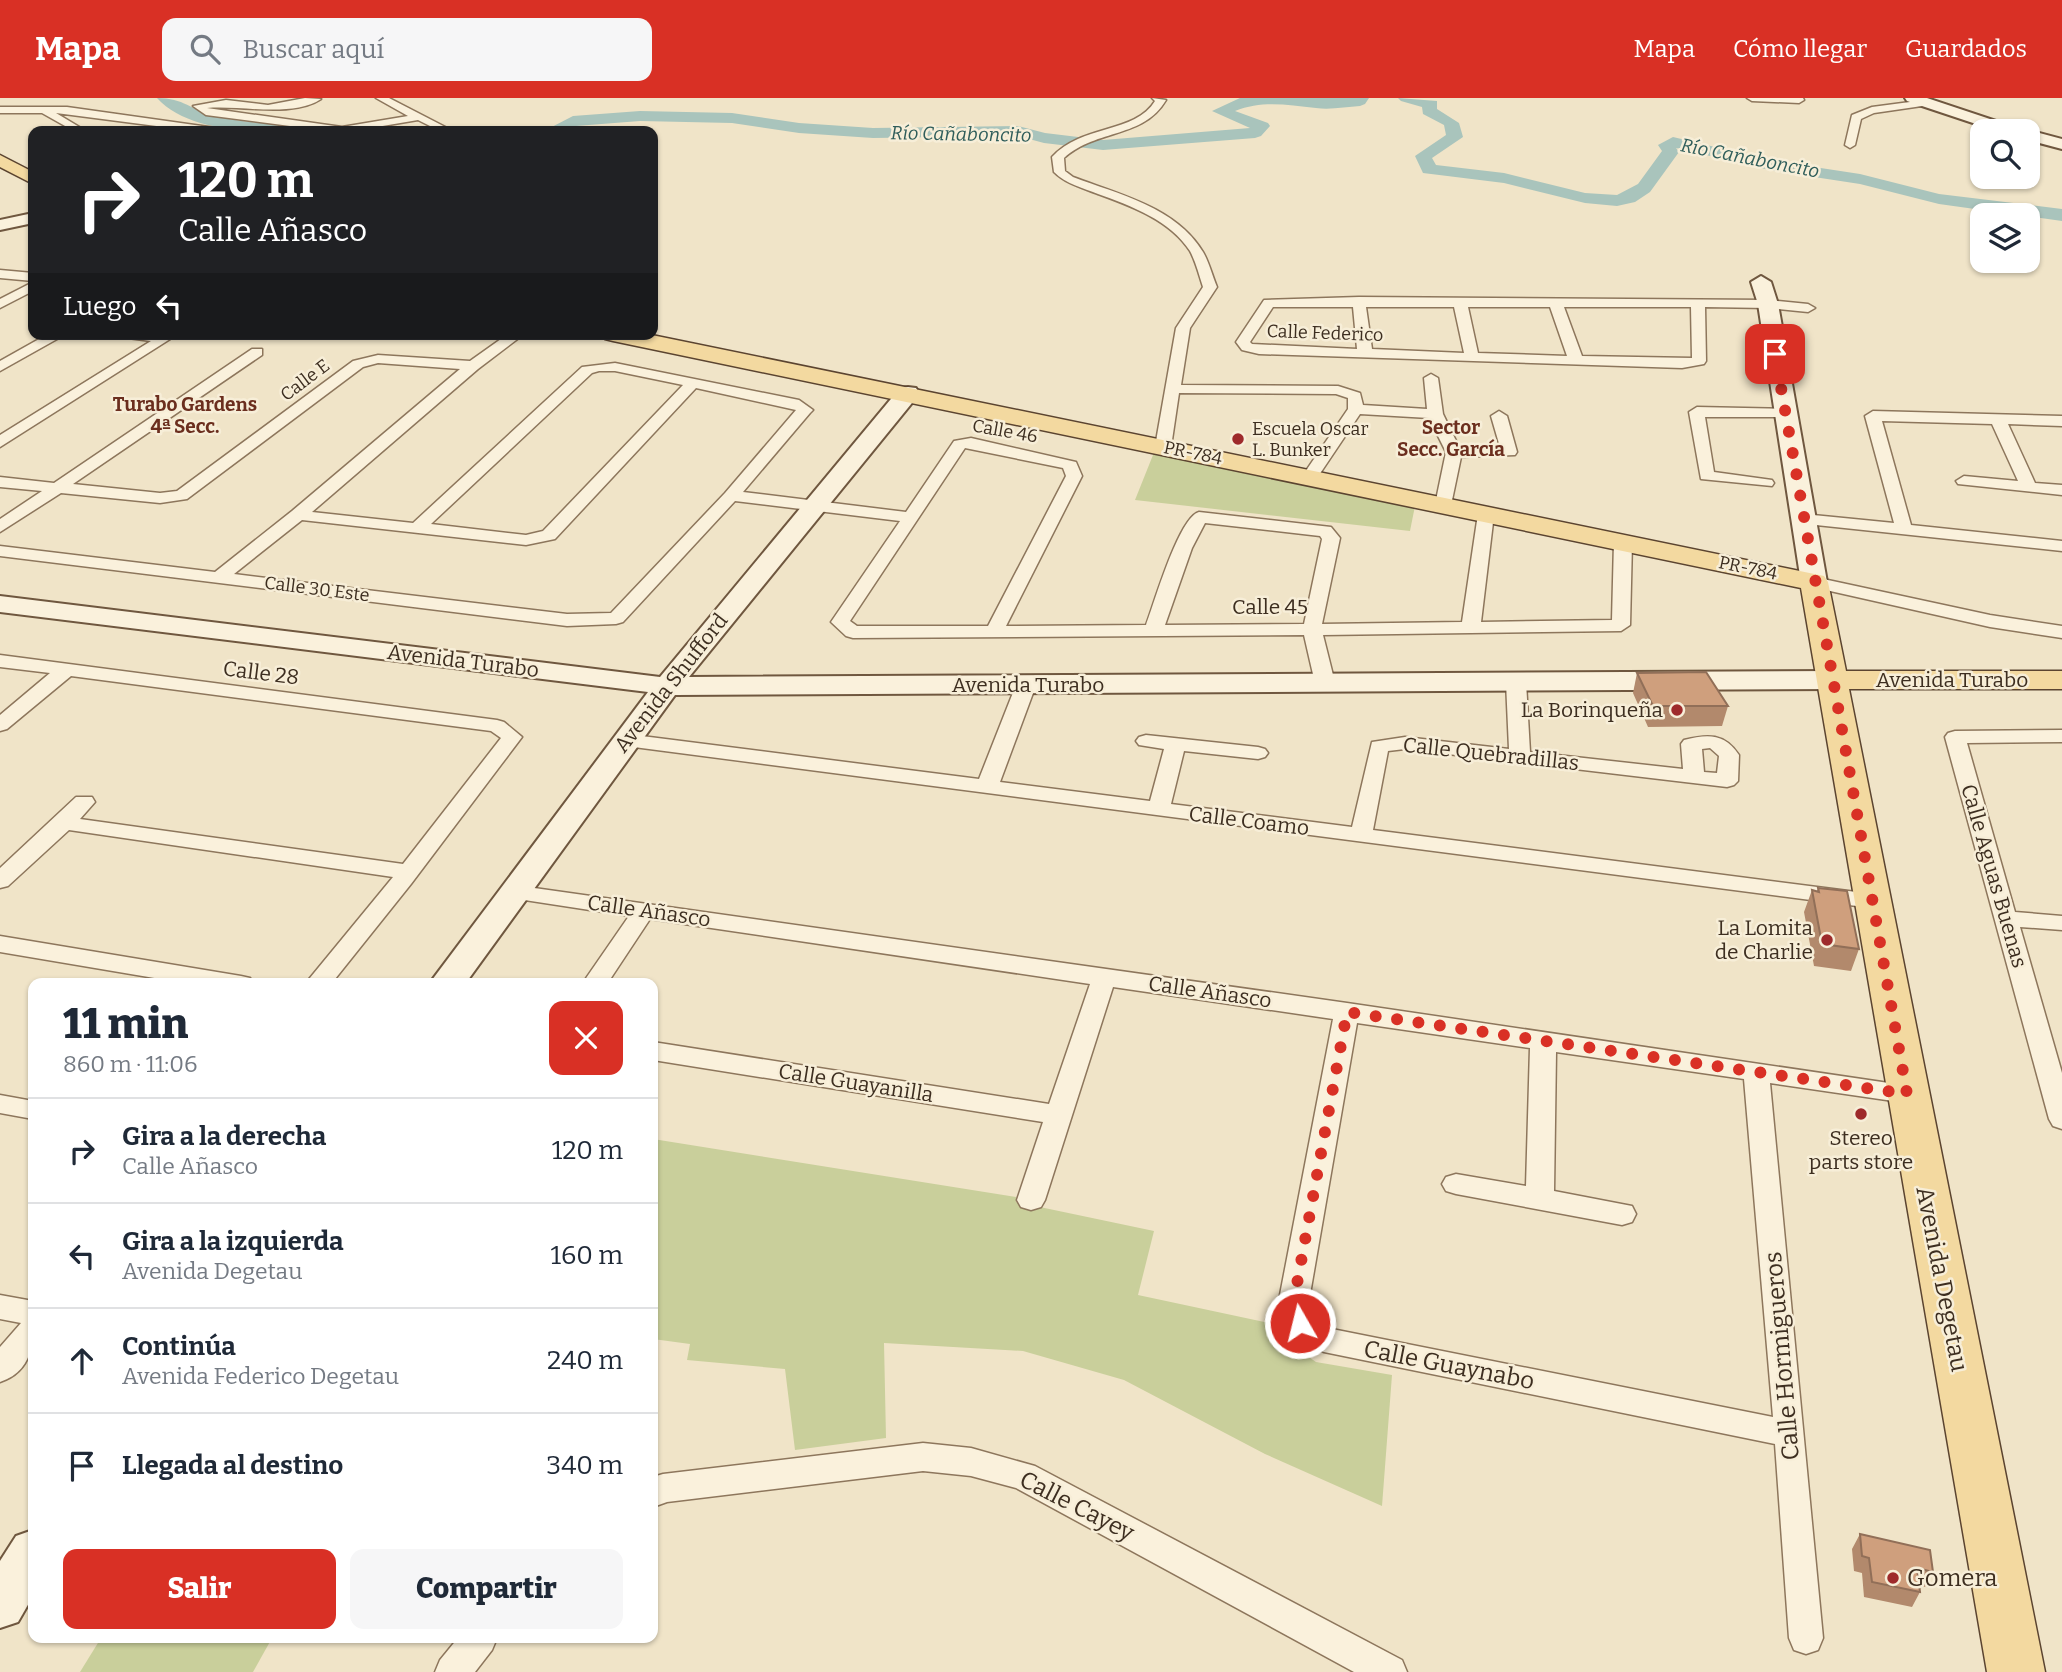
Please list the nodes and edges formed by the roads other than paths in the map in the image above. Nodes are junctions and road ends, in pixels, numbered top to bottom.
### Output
1 (381, 98) edge
2 (1157, 98) edge
3 (1752, 98) edge
4 (1899, 98) edge
5 (316, 99) edge
6 (1798, 99) edge
7 (1917, 102) edge
8 (40, 109) junction
9 (0, 110) edge
10 (1785, 113) dead end
11 (418, 117) junction
12 (1973, 119) edge
13 (1970, 122) edge
14 (72, 126) edge
15 (176, 126) edge
16 (295, 126) edge
17 (365, 126) edge
18 (437, 126) edge
19 (2040, 138) edge
20 (2040, 144) edge
21 (2062, 144) edge
22 (1850, 145) dead end
23 (2062, 150) edge
24 (0, 160) edge
25 (28, 176) edge
26 (28, 219) edge
27 (0, 226) edge
28 (0, 274) edge
29 (28, 277) edge
30 (1761, 282) dead end
31 (28, 289) edge
32 (1359, 301) junction
33 (1460, 302) junction
34 (1555, 302) junction
35 (1698, 303) junction
36 (0, 304) edge
37 (1768, 304) junction
38 (1808, 309) dead end
39 (49, 340) edge
40 (162, 340) edge
41 (509, 340) edge
42 (643, 340) edge
43 (239, 350) dead end
44 (257, 352) junction
45 (275, 354) dead end
46 (1365, 354) junction
47 (1472, 357) junction
48 (1576, 360) junction
49 (473, 366) junction
50 (599, 367) joint
51 (0, 368) edge
52 (1431, 378) dead end
53 (693, 383) junction
54 (1172, 389) junction
55 (908, 393) junction
56 (1356, 403) junction
57 (1784, 412) junction
58 (1434, 414) junction
59 (1499, 416) dead end
60 (1998, 420) junction
61 (2062, 421) edge
62 (0, 442) edge
63 (1163, 447) junction
64 (1454, 452) junction
65 (1309, 478) junction
66 (1965, 481) dead end
67 (0, 482) edge
68 (1766, 483) dead end
69 (2028, 486) junction
70 (57, 488) junction
71 (2062, 490) edge
72 (731, 496) junction
73 (815, 505) junction
74 (1443, 505) junction
75 (1486, 514) junction
76 (298, 515) junction
77 (909, 517) junction
78 (1803, 519) junction
79 (0, 527) edge
80 (417, 528) junction
81 (1904, 529) junction
82 (1623, 542) junction
83 (2062, 546) edge
84 (0, 551) edge
85 (219, 577) junction
86 (1814, 582) junction
87 (0, 604) edge
88 (840, 622) joint
89 (1471, 628) junction
90 (1154, 630) junction
91 (1312, 630) junction
92 (994, 632) junction
93 (2062, 632) edge
94 (0, 661) edge
95 (66, 670) junction
96 (1834, 680) junction
97 (2062, 680) edge
98 (1516, 682) junction
99 (1325, 683) junction
100 (1026, 685) junction
101 (667, 686) junction
102 (0, 725) edge
103 (2062, 736) edge
104 (626, 740) junction
105 (1146, 741) dead end
106 (1175, 745) junction
107 (1258, 753) dead end
108 (1520, 756) junction
109 (1694, 777) dead end
110 (987, 787) junction
111 (83, 802) dead end
112 (1159, 809) junction
113 (65, 823) junction
114 (1362, 835) junction
115 (408, 872) junction
116 (0, 881) edge
117 (513, 892) junction
118 (1872, 901) junction
119 (644, 911) junction
120 (2005, 918) junction
121 (2062, 923) edge
122 (0, 944) edge
123 (1104, 977) junction
124 (205, 978) edge
125 (322, 978) edge
126 (450, 978) edge
127 (598, 978) edge
128 (1347, 1012) junction
129 (1544, 1042) junction
130 (658, 1052) edge
131 (1756, 1074) junction
132 (1907, 1094) junction
133 (0, 1104) edge
134 (28, 1109) edge
135 (1058, 1115) junction
136 (2062, 1115) edge
137 (1456, 1184) dead end
138 (1540, 1199) junction
139 (1031, 1200) dead end
140 (1622, 1214) dead end
141 (0, 1307) edge
142 (28, 1312) edge
143 (28, 1335) edge
144 (0, 1369) edge
145 (1790, 1434) junction
146 (658, 1490) edge
147 (28, 1560) edge
148 (0, 1605) edge
149 (1806, 1638) dead end
150 (476, 1643) edge
151 (453, 1672) edge
152 (1389, 1672) edge
153 (2016, 1672) edge

1 - 11 street
2 - 54 street
3 - 6 street
4 - 7 street
5 - 16 street
6 - 10 street
7 - 12 street
7 - 13 street
7 - 22 street
8 - 9 street
8 - 14 street
8 - 15 street
11 - 17 street
11 - 18 street
19 - 21 street
20 - 23 street
24 - 25 main road
26 - 27 street
28 - 29 street
30 - 37 street
31 - 36 street
32 - 33 street, Calle Federico
32 - 46 street
32 - 46 street, Calle Federico
33 - 34 street, Calle Federico
33 - 47 street
34 - 35 street, Calle Federico
34 - 48 street
35 - 37 street, Calle Federico
35 - 48 street, Calle Federico
37 - 38 street, Calle Federico
37 - 57 street
39 - 51 street
40 - 62 street
41 - 49 street
42 - 55 main road, PR-784 / PR-784
43 - 44 street
44 - 45 street
44 - 70 street
46 - 47 street, Calle Federico
47 - 48 street, Calle Federico
49 - 70 street, Calle E
49 - 76 street
50 - 53 street
50 - 80 street
52 - 58 street
53 - 72 street
53 - 80 street
54 - 56 street
54 - 63 street
55 - 63 main road, PR-784 / PR-784
55 - 73 street, Avenida Shufford
56 - 58 street
56 - 65 street
57 - 68 street
57 - 78 street
58 - 64 street
59 - 64 street
60 - 61 street
60 - 69 street
60 - 81 street
63 - 65 main road, PR-784 / PR-784
64 - 74 street
65 - 74 main road, PR-784 / PR-784
66 - 69 street
67 - 70 street
69 - 71 street
70 - 79 street
72 - 73 street
72 - 85 street, Calle 30 Este
73 - 77 street
73 - 101 street, Avenida Shufford
74 - 75 main road, PR-784 / PR-784
75 - 82 main road, PR-784 / PR-784
75 - 89 street
76 - 80 street
76 - 85 street
77 - 88 street, Calle 46
77 - 92 street, Calle 46
78 - 81 street
78 - 86 street
81 - 83 street
82 - 86 main road, PR-784 / PR-784
82 - 89 street, Calle 45
84 - 85 street, Calle 30 Este
86 - 93 street
86 - 96 main road, Avenida Degetau
87 - 101 street, Avenida Turabo
88 - 92 street, Calle 45
89 - 91 street, Calle 45
90 - 91 street, Calle 45
90 - 91 street
90 - 92 street, Calle 45
91 - 99 street
94 - 95 street, Calle 28
95 - 102 street
95 - 115 street, Calle 28
96 - 97 main road, Avenida Turabo
96 - 98 street, Avenida Turabo
96 - 118 main road, Avenida Degetau
98 - 99 street, Avenida Turabo
98 - 108 street
99 - 100 street, Avenida Turabo
100 - 101 street, Avenida Turabo
100 - 110 street
101 - 104 street, Avenida Shufford
103 - 120 street, Calle Aguas Buenas
104 - 110 street, Calle Coamo
104 - 117 street, Avenida Shufford
105 - 106 street
106 - 107 street
106 - 112 street
108 - 109 street, Calle Quebradillas
108 - 114 street, Calle Quebradillas
110 - 112 street, Calle Coamo
111 - 113 street
112 - 114 street, Calle Coamo
113 - 115 street
113 - 116 street
114 - 118 street, Calle Coamo
115 - 125 street
117 - 119 street, Calle Añasco
117 - 126 street, Avenida Shufford
118 - 132 main road, Avenida Degetau
119 - 123 street, Calle Añasco
119 - 127 street
120 - 121 street
120 - 136 street, Calle Aguas Buenas
122 - 124 street
123 - 128 street, Calle Añasco
123 - 135 street
128 - 129 street, Calle Añasco
128 - 145 street, Calle Guaynabo
129 - 131 street, Calle Añasco
129 - 138 street
130 - 135 street, Calle Guayanilla
131 - 132 street, Calle Añasco
131 - 145 street, Calle Hormigueros
132 - 153 main road, Avenida Degetau
133 - 134 street
135 - 139 street
137 - 138 street
138 - 140 street
141 - 142 street
143 - 144 street
145 - 149 street, Calle Hormigueros
146 - 152 street, Calle Cayey
147 - 148 street
150 - 151 street

